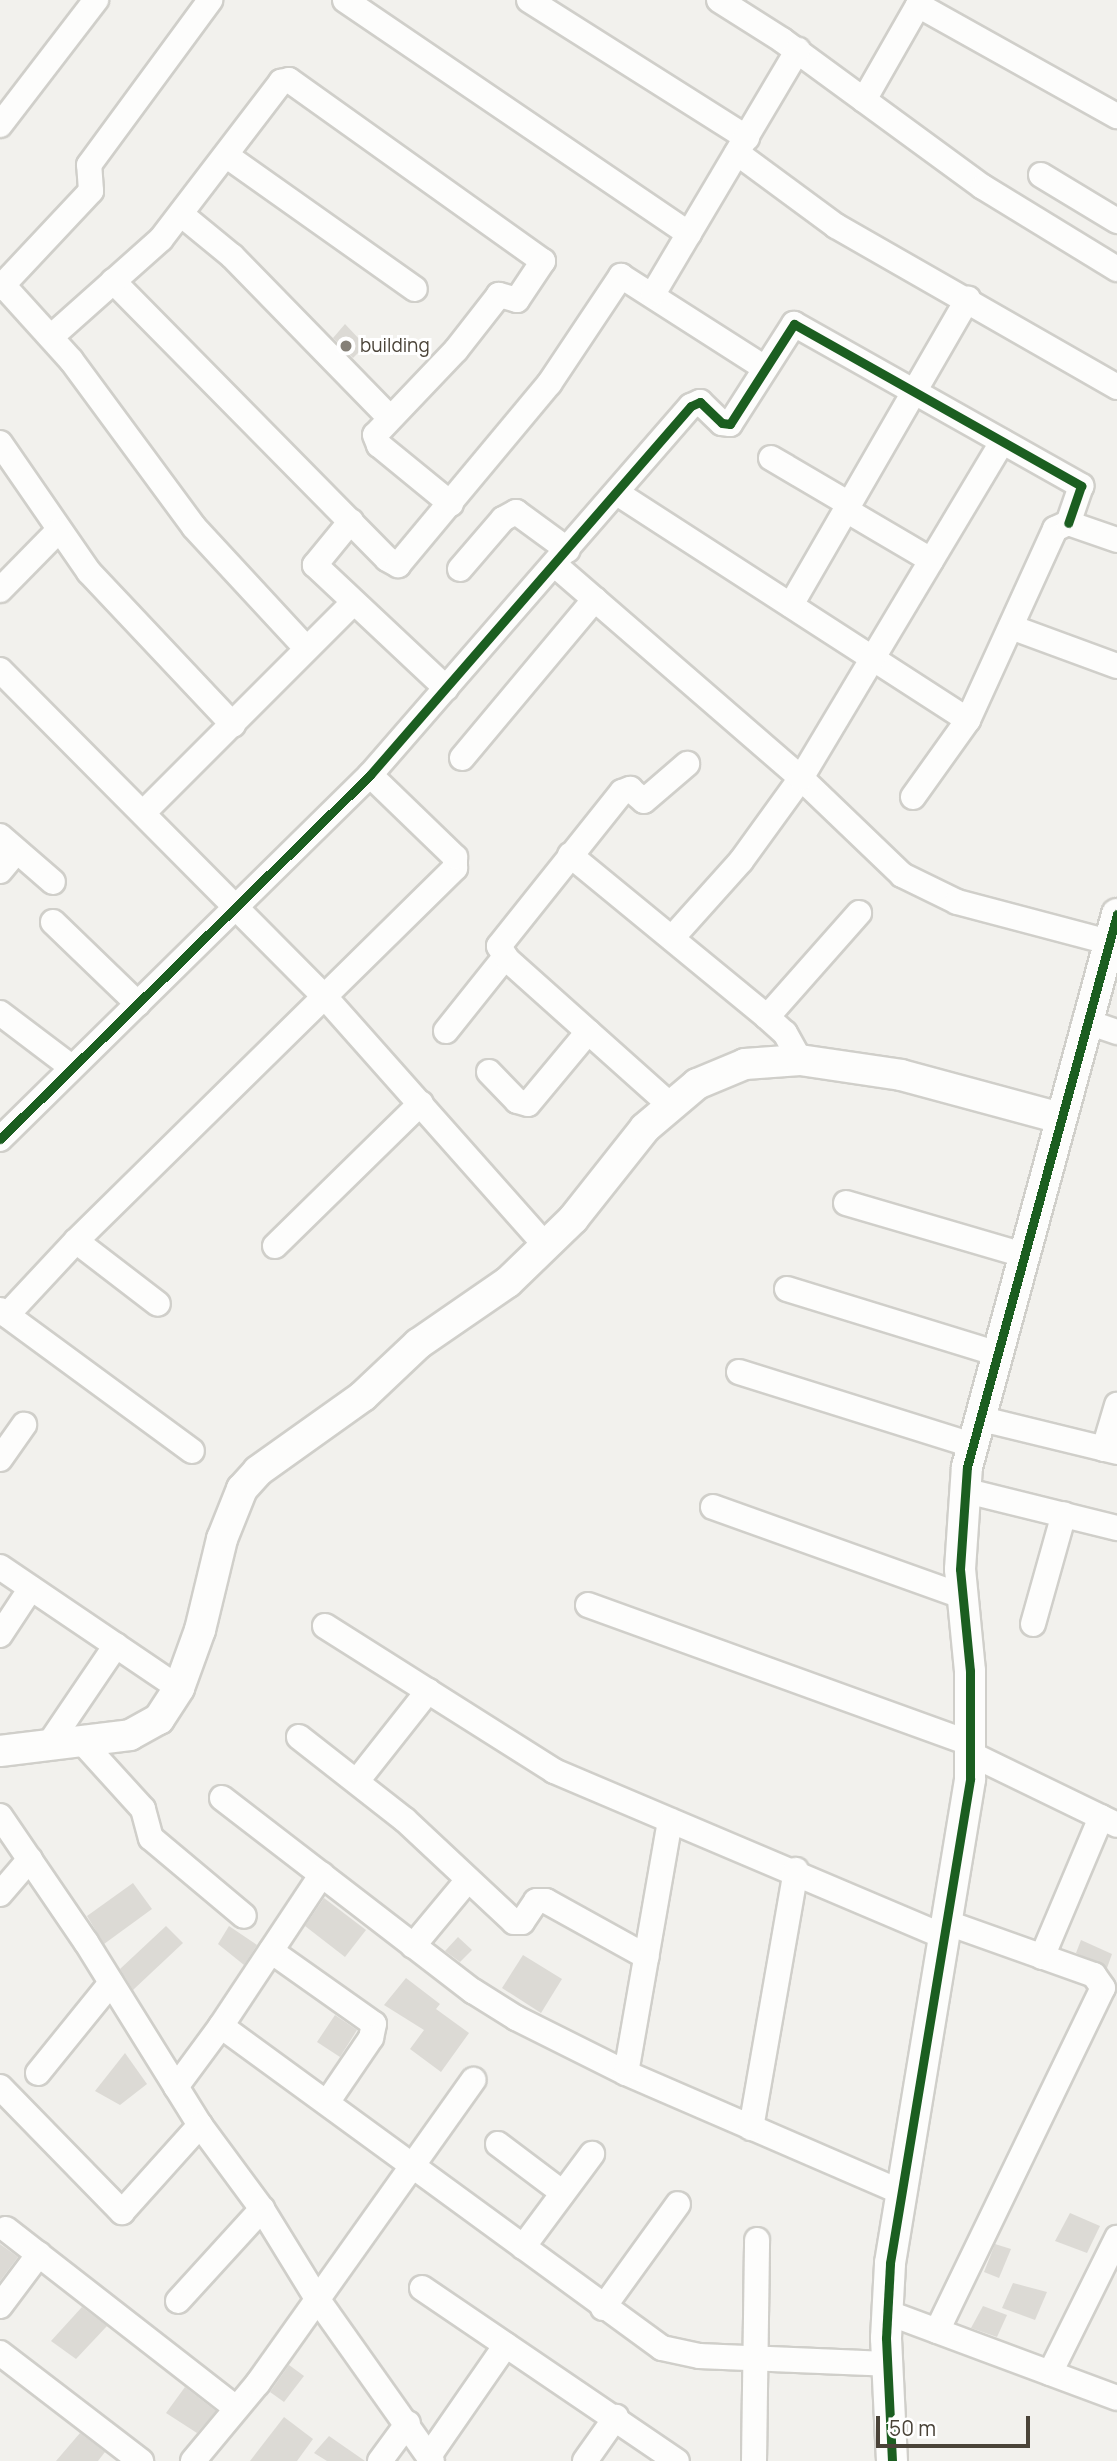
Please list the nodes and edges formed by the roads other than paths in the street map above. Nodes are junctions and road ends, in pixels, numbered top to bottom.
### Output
1 (96, 0) edge
2 (210, 0) edge
3 (345, 0) edge
4 (529, 0) edge
5 (719, 0) edge
6 (920, 2) edge
7 (798, 50) junction
8 (864, 100) junction
9 (1117, 116) edge
10 (0, 125) edge
11 (742, 146) junction
12 (227, 156) junction
13 (1041, 175) dead end
14 (182, 215) junction
15 (1117, 221) edge
16 (689, 234) junction
17 (1117, 269) edge
18 (113, 281) junction
19 (1, 286) edge
20 (415, 289) dead end
21 (653, 294) junction
22 (968, 298) junction
23 (51, 337) junction
24 (765, 368) junction
25 (1117, 387) edge
26 (915, 390) junction
27 (390, 418) junction
28 (1002, 442) junction
29 (0, 443) edge
30 (771, 458) dead end
31 (617, 493) junction
32 (451, 504) junction
33 (847, 507) junction
34 (351, 522) junction
35 (1068, 523) junction
36 (58, 531) junction
37 (1117, 540) edge
38 (561, 558) junction
39 (932, 560) junction
40 (460, 569) dead end
41 (0, 590) edge
42 (594, 599) junction
43 (354, 602) junction
44 (790, 605) junction
45 (1011, 628) junction
46 (306, 648) junction
47 (873, 659) junction
48 (1117, 666) edge
49 (0, 670) edge
50 (446, 688) junction
51 (968, 720) junction
52 (233, 725) junction
53 (463, 758) dead end
54 (687, 764) dead end
55 (370, 775) junction
56 (801, 778) junction
57 (913, 797) dead end
58 (143, 813) junction
59 (8, 844) edge
60 (570, 855) junction
61 (0, 871) edge
62 (53, 882) dead end
63 (235, 907) junction
64 (859, 913) dead end
65 (53, 922) dead end
66 (1113, 928) edge
67 (672, 939) junction
68 (505, 957) junction
69 (325, 997) junction
70 (138, 1004) junction
71 (0, 1013) edge
72 (767, 1017) junction
73 (1085, 1021) junction
74 (446, 1031) dead end
75 (588, 1032) junction
76 (1117, 1032) edge
77 (800, 1060) junction
78 (70, 1066) junction
79 (489, 1072) dead end
80 (421, 1103) junction
81 (669, 1104) junction
82 (1060, 1118) junction
83 (0, 1139) edge
84 (846, 1203) dead end
85 (76, 1241) junction
86 (275, 1246) dead end
87 (547, 1247) junction
88 (1024, 1255) junction
89 (787, 1289) dead end
90 (158, 1304) dead end
91 (4, 1312) edge
92 (998, 1354) junction
93 (739, 1372) dead end
94 (1117, 1405) edge
95 (24, 1425) dead end
96 (975, 1431) junction
97 (192, 1451) dead end
98 (1110, 1451) edge
99 (0, 1459) edge
100 (963, 1490) junction
101 (713, 1507) dead end
102 (1065, 1514) junction
103 (1117, 1528) edge
104 (0, 1567) edge
105 (31, 1588) junction
106 (961, 1596) junction
107 (588, 1605) dead end
108 (1033, 1624) dead end
109 (325, 1626) dead end
110 (0, 1635) edge
111 (116, 1645) junction
112 (179, 1688) junction
113 (428, 1691) junction
114 (299, 1737) dead end
115 (83, 1743) junction
116 (47, 1747) junction
117 (972, 1749) junction
118 (0, 1752) edge
119 (357, 1781) junction
120 (222, 1798) dead end
121 (0, 1816) edge
122 (670, 1821) junction
123 (1113, 1822) edge
124 (30, 1860) junction
125 (796, 1870) junction
126 (322, 1874) junction
127 (467, 1881) junction
128 (0, 1894) edge
129 (244, 1916) dead end
130 (944, 1929) junction
131 (413, 1946) junction
132 (271, 1951) junction
133 (647, 1957) junction
134 (1042, 1957) junction
135 (111, 1983) junction
136 (221, 2026) junction
137 (38, 2073) dead end
138 (626, 2073) junction
139 (473, 2080) dead end
140 (0, 2087) edge
141 (176, 2087) junction
142 (328, 2101) junction
143 (200, 2125) junction
144 (751, 2128) junction
145 (498, 2144) dead end
146 (592, 2154) dead end
147 (412, 2162) junction
148 (901, 2192) junction
149 (563, 2193) junction
150 (678, 2204) dead end
151 (262, 2209) junction
152 (6, 2229) dead end
153 (1117, 2238) edge
154 (757, 2240) dead end
155 (523, 2247) junction
156 (39, 2254) junction
157 (422, 2288) dead end
158 (318, 2300) junction
159 (178, 2301) dead end
160 (0, 2306) edge
161 (603, 2308) junction
162 (886, 2312) junction
163 (937, 2331) junction
164 (506, 2345) junction
165 (0, 2353) edge
166 (754, 2358) junction
167 (887, 2364) junction
168 (1050, 2373) junction
169 (1117, 2398) edge
170 (235, 2407) junction
171 (616, 2417) junction
172 (408, 2423) junction
173 (430, 2458) edge
174 (895, 2460) edge
175 (141, 2461) edge
176 (193, 2461) edge
177 (380, 2461) edge
178 (585, 2461) edge
179 (677, 2461) edge
180 (754, 2461) edge

1 - 10 street
2 - 19 street
3 - 16 street
4 - 11 street
5 - 7 street
6 - 8 street
6 - 9 street
7 - 8 street
7 - 11 street
8 - 17 street
11 - 16 street
11 - 22 street
12 - 14 street
12 - 20 street
12 - 27 street
13 - 15 street
14 - 18 street
14 - 27 street
16 - 21 street
18 - 23 street
18 - 34 street
19 - 23 street
21 - 24 street
21 - 32 street
22 - 25 street
22 - 26 street
23 - 46 street
24 - 26 street
24 - 31 street
26 - 28 street
26 - 33 street
27 - 32 street
28 - 35 street
28 - 39 street
29 - 36 street
30 - 33 street
31 - 38 street
31 - 44 street
32 - 34 street
33 - 39 street
33 - 44 street
34 - 43 street
35 - 37 street
35 - 45 street
36 - 41 street
36 - 52 street
38 - 40 street
38 - 42 street
38 - 50 street
39 - 47 street
42 - 53 street
42 - 56 street
43 - 46 street
43 - 50 street
44 - 47 street
45 - 48 street
45 - 51 street
46 - 52 street
47 - 51 street
47 - 56 street
49 - 58 street
50 - 55 street
51 - 57 street
52 - 58 street
54 - 60 street
55 - 63 street
55 - 69 street
56 - 66 street
56 - 67 street
58 - 63 street
59 - 61 street
59 - 62 street
60 - 67 street
60 - 68 street
63 - 69 street
63 - 70 street
64 - 72 street
65 - 70 street
66 - 73 street
67 - 72 street
68 - 74 street
68 - 75 street
69 - 80 street
69 - 85 street
70 - 78 street
71 - 78 street
72 - 77 street
73 - 76 street
73 - 82 street
75 - 79 street
75 - 81 street
77 - 81 street
77 - 82 street
78 - 83 street
80 - 86 street
80 - 87 street
81 - 87 street
82 - 88 street
84 - 88 street
85 - 90 street
85 - 91 street
87 - 112 street
88 - 92 street
89 - 92 street
91 - 97 street
92 - 96 street
93 - 96 street
94 - 98 street
95 - 99 street
96 - 98 street
96 - 100 street
100 - 102 street
100 - 106 street
101 - 106 street
102 - 103 street
102 - 108 street
104 - 105 street
105 - 110 street
105 - 111 street
106 - 117 street
107 - 117 street
109 - 113 street
111 - 112 street
111 - 116 street
112 - 115 street
113 - 119 street
113 - 122 street
114 - 119 street
115 - 116 street
115 - 129 street
116 - 118 street
117 - 123 street
117 - 130 street
119 - 127 street
120 - 126 street
121 - 124 street
122 - 125 street
122 - 133 street
123 - 134 street
124 - 128 street
124 - 135 street
125 - 130 street
125 - 144 street
126 - 131 street
126 - 132 street
127 - 131 street
127 - 133 street
130 - 134 street
130 - 148 street
131 - 138 street
132 - 136 street
132 - 142 street
133 - 138 street
134 - 163 street
135 - 137 street
135 - 141 street
136 - 141 street
136 - 142 street
138 - 144 street
139 - 147 street
140 - 143 street
141 - 143 street
142 - 147 street
143 - 151 street
144 - 148 street
145 - 149 street
146 - 149 street
147 - 155 street
147 - 158 street
148 - 162 street
149 - 155 street
150 - 161 street
151 - 158 street
151 - 159 street
152 - 156 street
153 - 168 street
154 - 166 street
155 - 161 street
156 - 160 street
156 - 170 street
157 - 164 street
158 - 170 street
158 - 172 street
161 - 166 street
162 - 163 street
162 - 167 street
163 - 168 street
164 - 171 street
164 - 173 street
165 - 175 street
166 - 167 street
166 - 180 street
167 - 174 street
168 - 169 street
170 - 176 street
171 - 178 street
171 - 179 street
172 - 173 street
172 - 177 street

